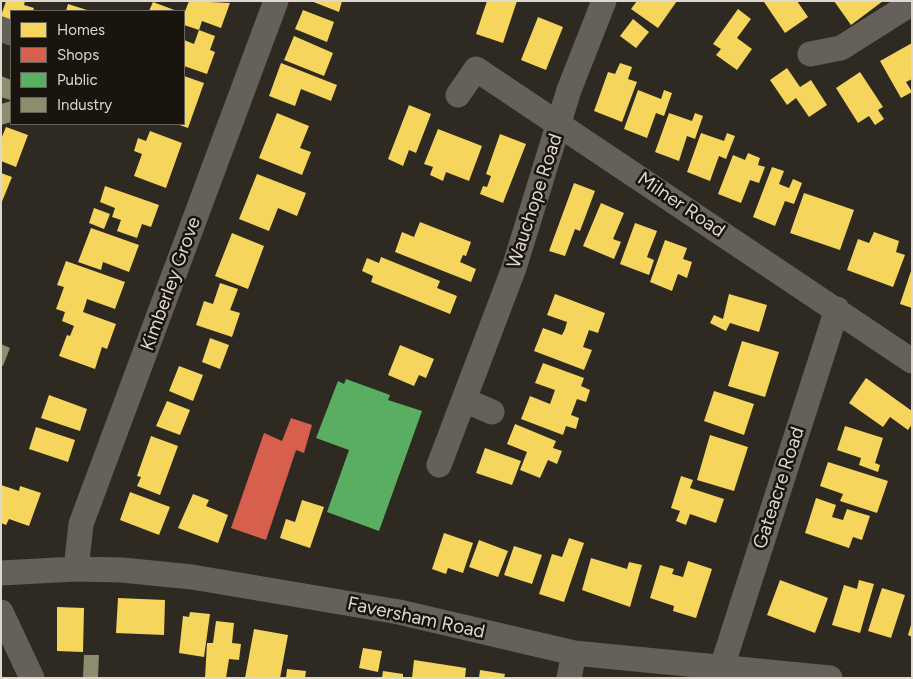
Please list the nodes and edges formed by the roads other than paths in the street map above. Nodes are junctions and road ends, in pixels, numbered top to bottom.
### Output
1 (276, 1) edge
2 (604, 1) edge
3 (912, 3) edge
4 (810, 54) dead end
5 (458, 96) dead end
6 (560, 124) junction
7 (837, 309) junction
8 (912, 361) edge
9 (464, 400) junction
10 (492, 412) dead end
11 (439, 465) dead end
12 (76, 569) junction
13 (1, 573) edge
14 (1, 612) edge
15 (574, 653) junction
16 (722, 667) junction
17 (32, 678) edge
18 (569, 678) edge
19 (830, 678) edge

1 - 12 street, Kimberley Grove
2 - 6 street, Wauchope Road
3 - 4 street
5 - 6 street, Milner Road
6 - 7 street, Milner Road
6 - 9 street, Wauchope Road
7 - 8 street, Milner Road
7 - 16 street, Gateacre Road
9 - 10 street
9 - 11 street, Wauchope Road
12 - 13 street, Faversham Road
12 - 15 street, Faversham Road
14 - 17 street
15 - 16 street, Faversham Road
15 - 18 street
16 - 19 street, Faversham Road

